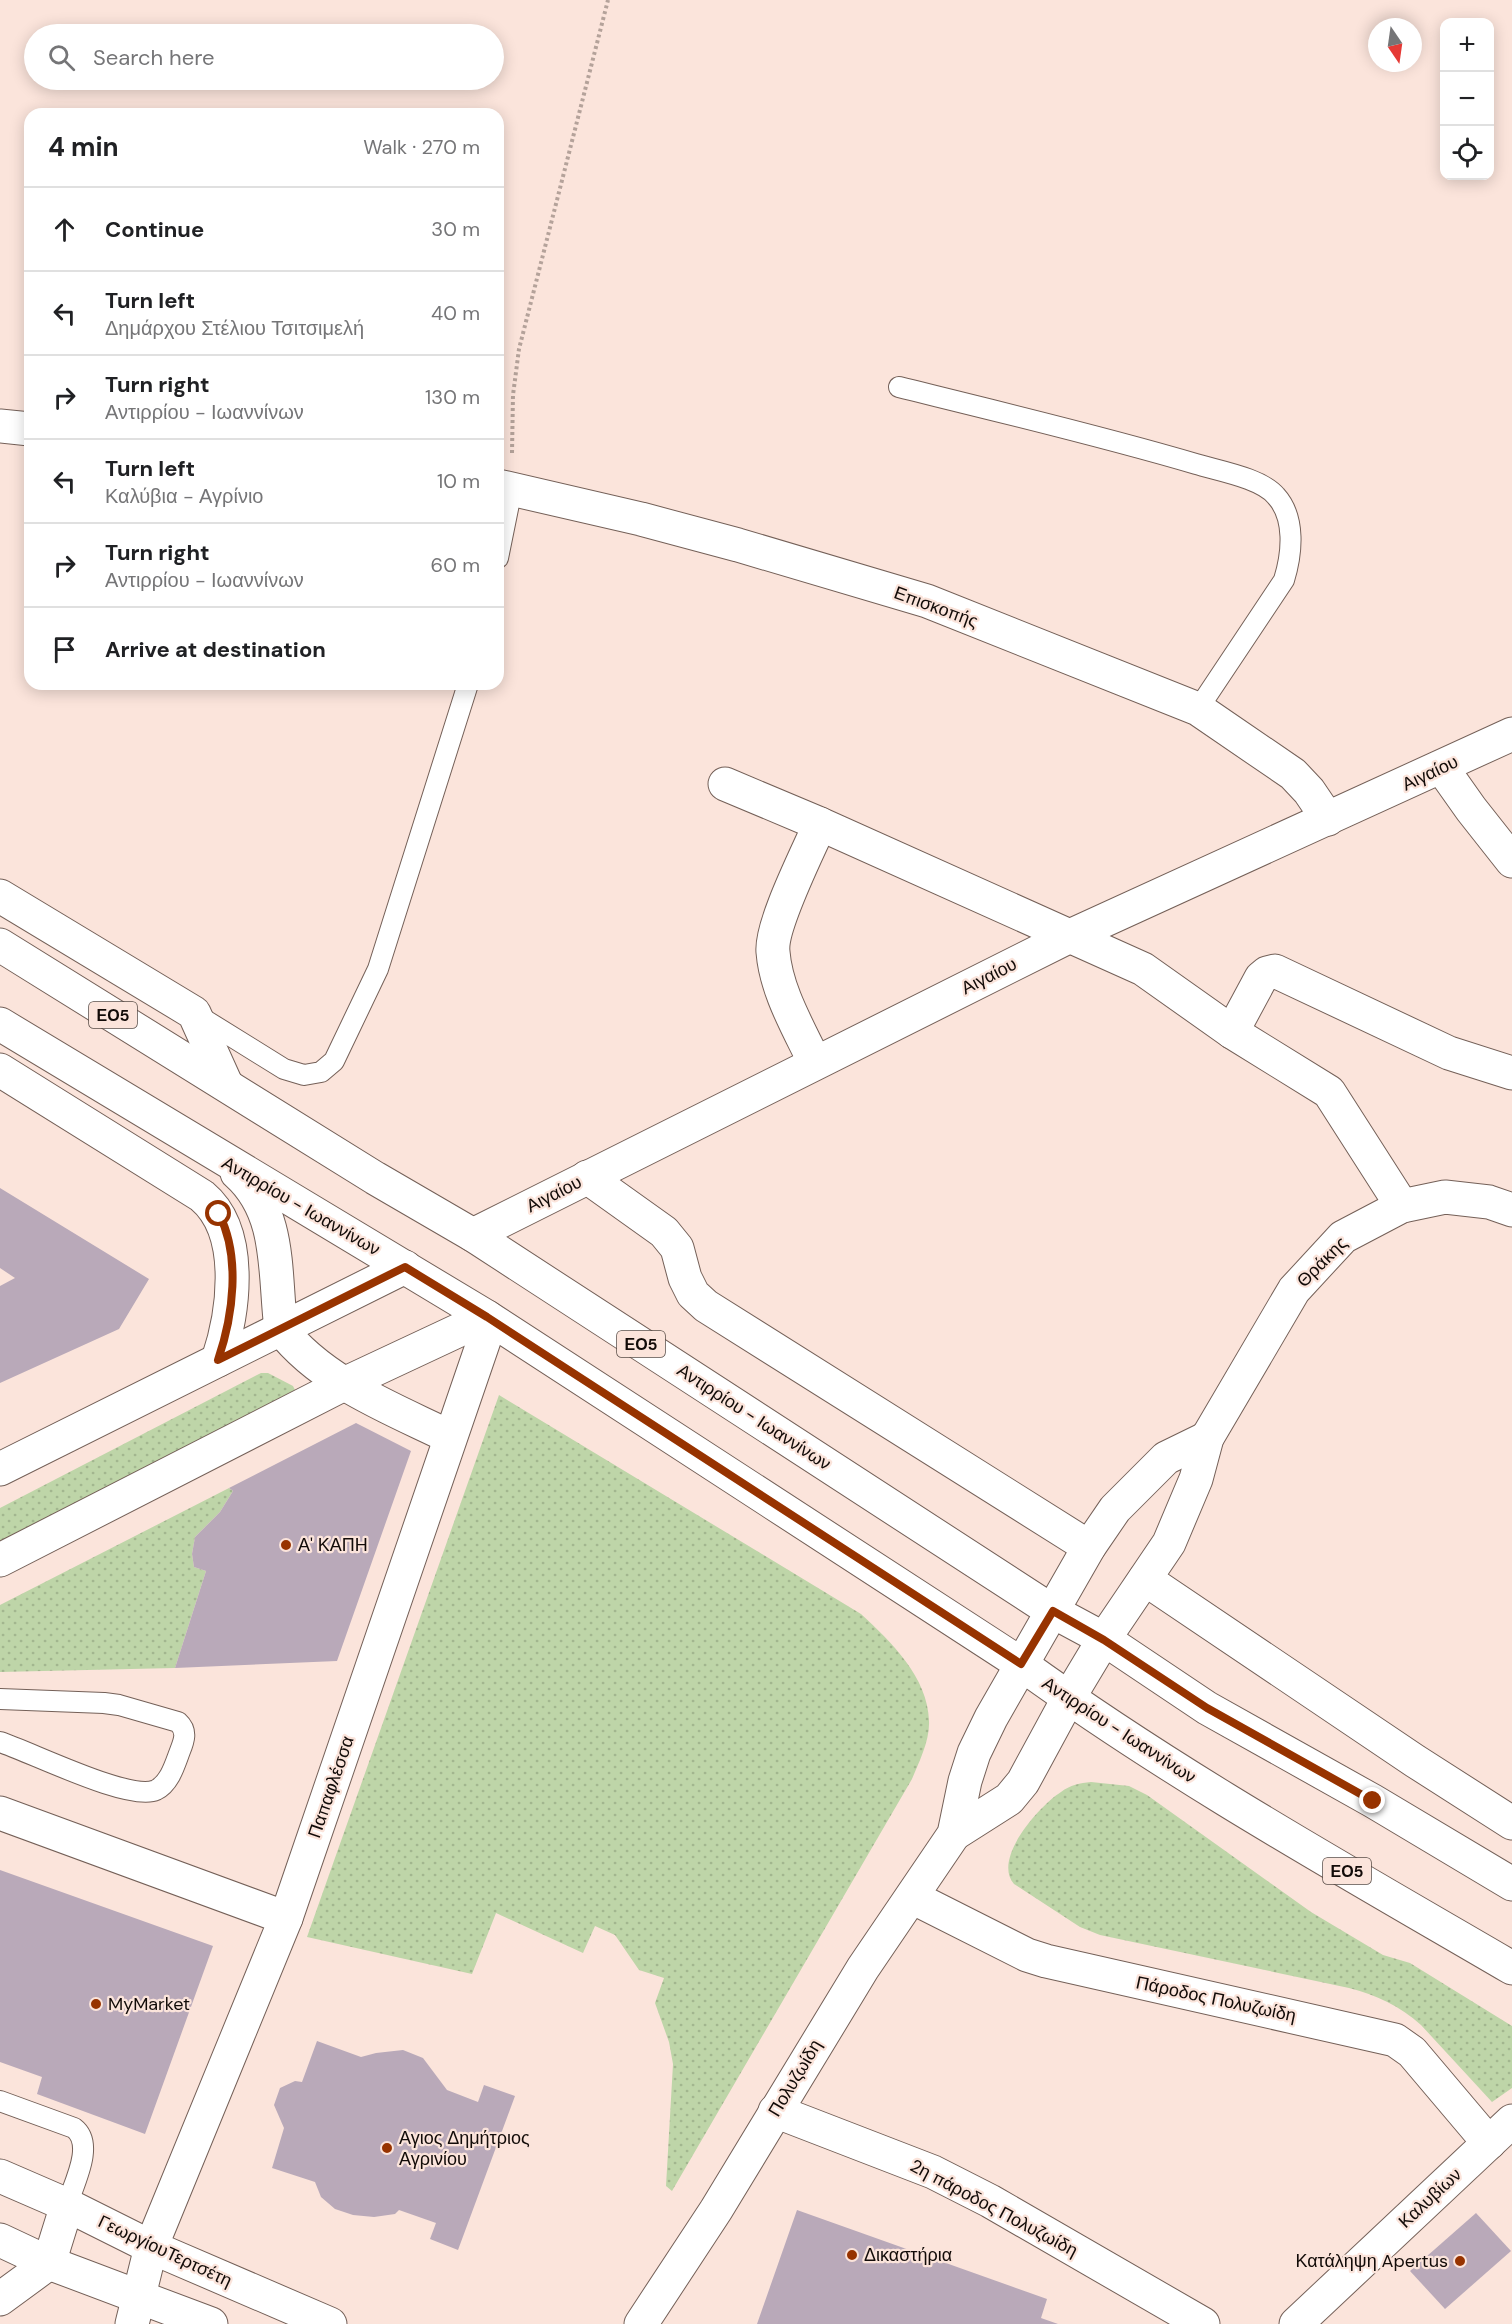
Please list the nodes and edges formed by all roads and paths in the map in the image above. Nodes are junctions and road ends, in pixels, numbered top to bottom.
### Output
1 (608, 0) edge
2 (899, 387) dead end
3 (0, 426) edge
4 (24, 428) edge
5 (505, 487) edge
6 (466, 690) edge
7 (1198, 710) junction
8 (1512, 734) edge
9 (1442, 768) junction
10 (725, 784) dead end
11 (1328, 819) junction
12 (820, 824) junction
13 (1512, 861) edge
14 (0, 896) edge
15 (1070, 936) junction
16 (0, 945) edge
17 (194, 1013) junction
18 (0, 1024) edge
19 (1232, 1032) junction
20 (815, 1063) junction
21 (0, 1070) edge
22 (1512, 1073) edge
23 (226, 1084) junction
24 (219, 1158) junction
25 (587, 1178) junction
26 (1402, 1206) junction
27 (1512, 1210) edge
28 (473, 1234) junction
29 (405, 1267) junction
30 (489, 1318) junction
31 (281, 1329) junction
32 (218, 1360) junction
33 (346, 1383) junction
34 (450, 1437) junction
35 (1208, 1438) junction
36 (0, 1469) edge
37 (1089, 1547) junction
38 (0, 1560) edge
39 (1145, 1579) junction
40 (1053, 1611) junction
41 (1104, 1640) junction
42 (1021, 1664) junction
43 (0, 1699) edge
44 (1068, 1699) junction
45 (0, 1742) edge
46 (0, 1813) edge
47 (1512, 1823) edge
48 (954, 1834) junction
49 (1512, 1884) edge
50 (912, 1897) junction
51 (286, 1918) junction
52 (1512, 1968) edge
53 (0, 2102) edge
54 (775, 2111) junction
55 (1501, 2132) edge
56 (0, 2176) edge
57 (67, 2205) junction
58 (0, 2240) edge
59 (151, 2247) junction
60 (49, 2263) junction
61 (0, 2299) edge
62 (136, 2310) edge
63 (211, 2324) edge
64 (330, 2324) edge
65 (641, 2324) edge
66 (1203, 2324) edge
67 (1296, 2324) edge

1 - 5 path
2 - 7 lane
3 - 4 street
5 - 7 street, Επισκοπής
6 - 17 lane
7 - 11 street, Επισκοπής
8 - 9 street, Αιγαίου
9 - 11 street, Αιγαίου
9 - 13 street
10 - 12 street
11 - 15 street, Αιγαίου
12 - 15 street
12 - 20 street
14 - 17 street
15 - 19 street
15 - 20 street, Αιγαίου
16 - 23 street, Αντιρρίου - Ιωαννίνων / ΕΟ5
17 - 23 street
18 - 24 street, Αντιρρίου - Ιωαννίνων / ΕΟ5
19 - 22 street
19 - 26 street
20 - 25 street, Αιγαίου
21 - 32 street
23 - 28 street, Αντιρρίου - Ιωαννίνων / ΕΟ5
24 - 29 street, Αντιρρίου - Ιωαννίνων / ΕΟ5
24 - 31 street
25 - 28 street, Αιγαίου
25 - 37 street
26 - 27 street, Θράκης
26 - 35 street, Θράκης
28 - 40 street, Αντιρρίου - Ιωαννίνων / ΕΟ5
29 - 30 street, Αντιρρίου - Ιωαννίνων / ΕΟ5
29 - 31 street
30 - 33 street
30 - 34 street, Παπαφλέσσα
30 - 42 street, Αντιρρίου - Ιωαννίνων / ΕΟ5
31 - 32 street
31 - 33 street
32 - 36 street
33 - 34 street
33 - 38 street
34 - 51 street, Παπαφλέσσα
35 - 37 street
35 - 39 street, Θράκης
37 - 40 street
39 - 41 street, Θράκης
39 - 47 street
40 - 41 street, Αντιρρίου - Ιωαννίνων / ΕΟ5
40 - 42 street
41 - 44 street, Θράκης
41 - 49 street, Αντιρρίου - Ιωαννίνων / ΕΟ5
42 - 44 street, Αντιρρίου - Ιωαννίνων / ΕΟ5
42 - 48 street
43 - 45 lane
44 - 48 street, Θράκης
44 - 52 street, Αντιρρίου - Ιωαννίνων / ΕΟ5
46 - 51 street
48 - 50 street, Πολυζωίδη
50 - 54 street, Πολυζωίδη
50 - 55 street, Πάροδος Πολυζωίδη
51 - 59 street, Παπαφλέσσα
53 - 57 lane
54 - 65 street, Πολυζωίδη
54 - 66 street, 2η πάροδος Πολυζωίδη
55 - 67 street, Καλυβίων
56 - 57 street, ΓεωργίουΤερτσέτη
57 - 59 street, ΓεωργίουΤερτσέτη
57 - 60 street
58 - 60 street
59 - 62 street, Παπαφλέσσα
59 - 64 street, ΓεωργίουΤερτσέτη
60 - 61 street
60 - 62 street
62 - 63 street

